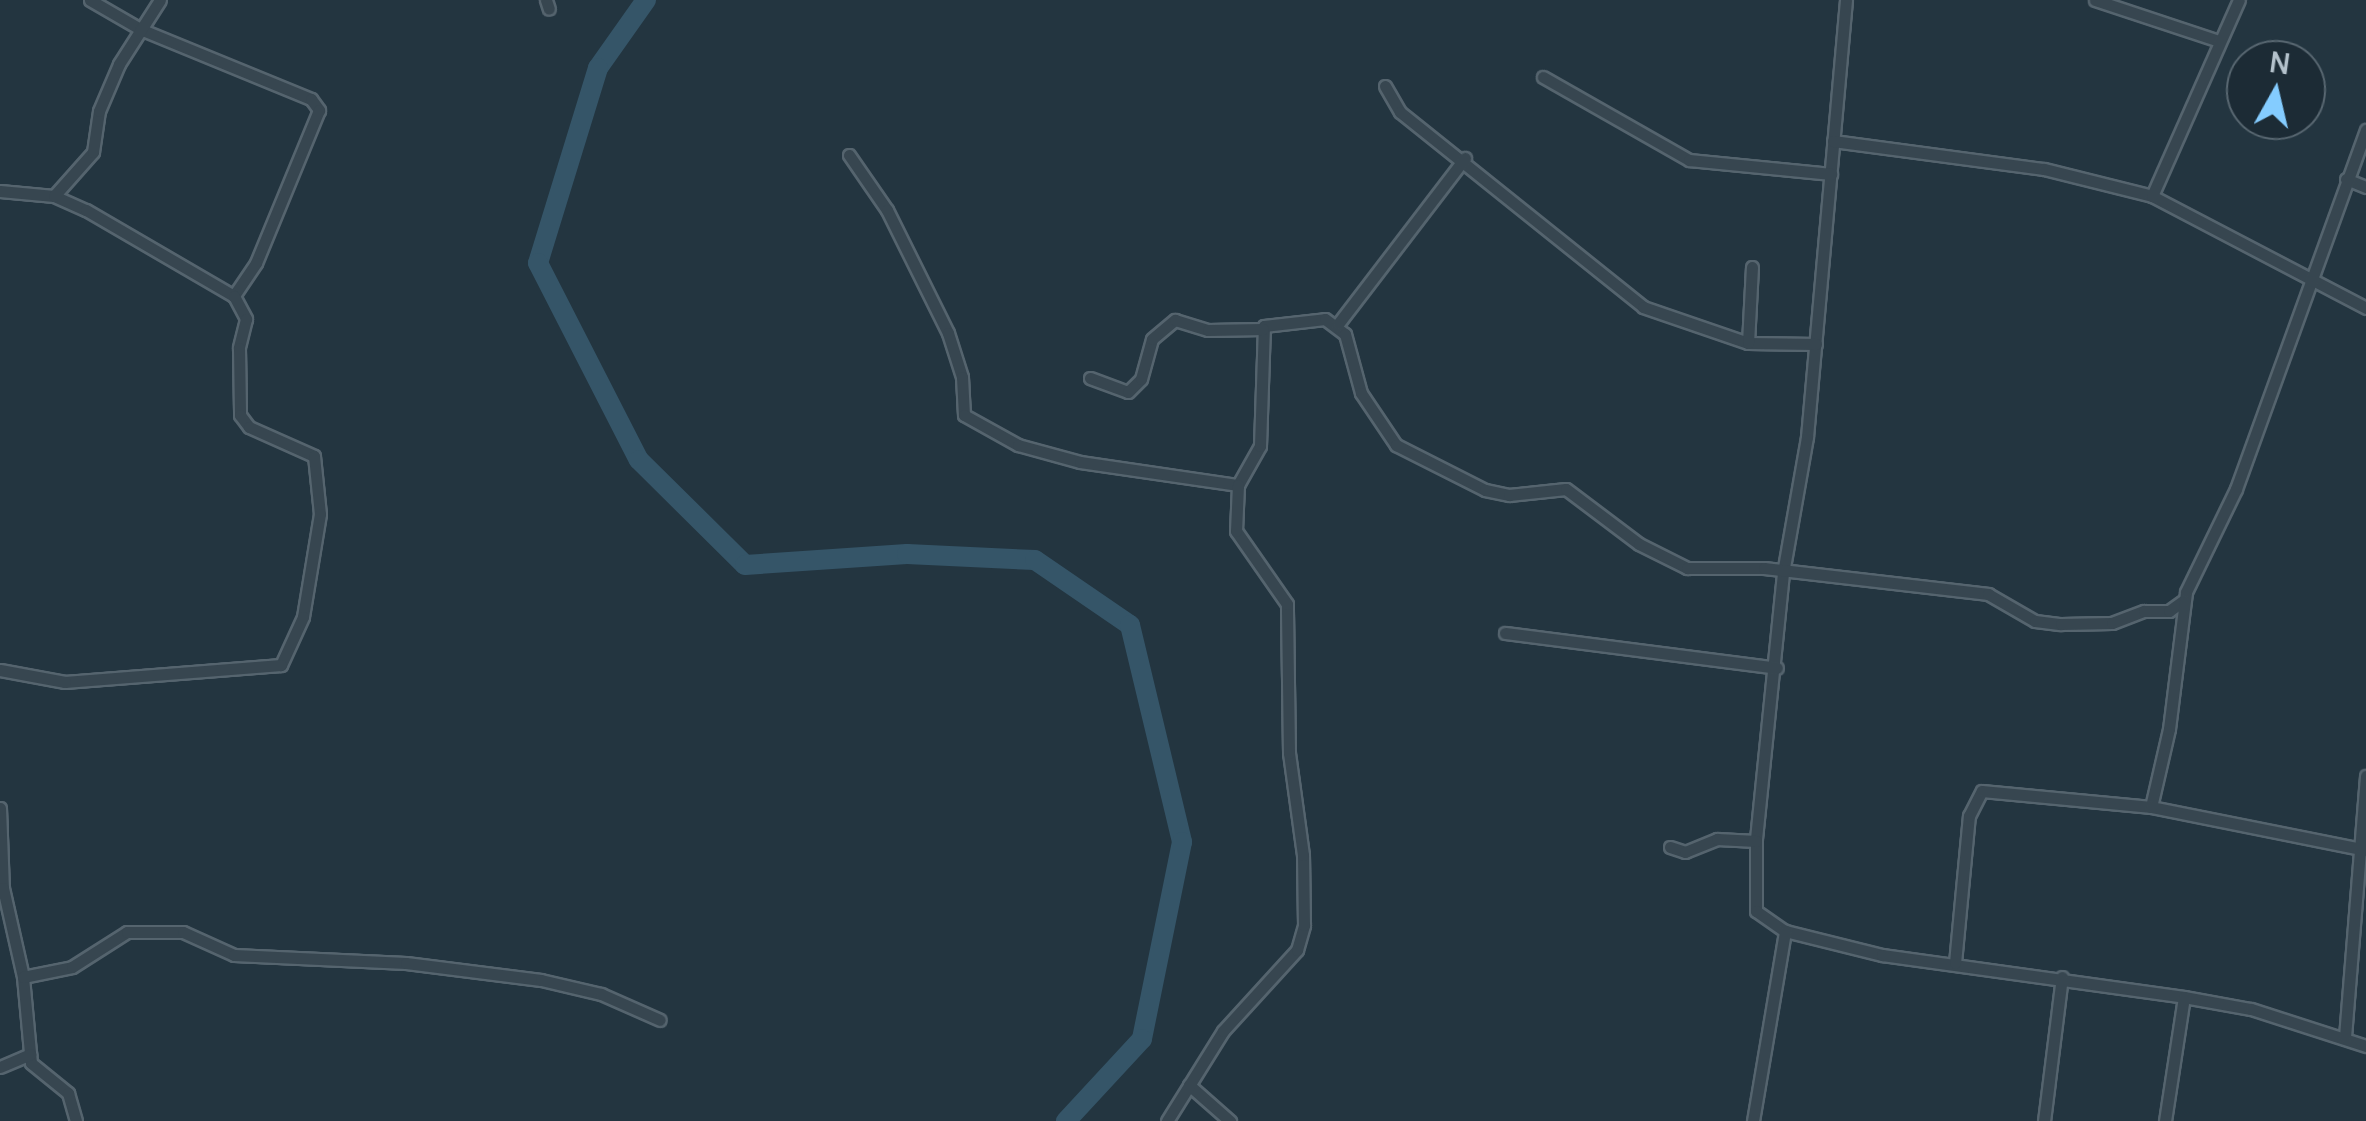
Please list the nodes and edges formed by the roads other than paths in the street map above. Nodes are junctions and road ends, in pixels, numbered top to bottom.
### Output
1 (90, 0) edge
2 (160, 0) edge
3 (1846, 0) edge
4 (2095, 0) edge
5 (2238, 0) edge
6 (104, 4) edge
7 (140, 29) junction
8 (2219, 41) junction
9 (1543, 77) dead end
10 (1385, 86) dead end
11 (2366, 130) edge
12 (1833, 141) junction
13 (849, 155) dead end
14 (1465, 158) junction
15 (1831, 174) junction
16 (2346, 179) junction
17 (2366, 187) edge
18 (0, 190) edge
19 (54, 196) junction
20 (2152, 196) junction
21 (1752, 266) dead end
22 (2310, 284) junction
23 (234, 296) junction
24 (2366, 308) edge
25 (1338, 324) junction
26 (1263, 329) junction
27 (1748, 343) junction
28 (1816, 344) junction
29 (1090, 378) dead end
30 (1238, 485) junction
31 (1783, 573) junction
32 (2184, 600) junction
33 (1505, 634) dead end
34 (1777, 668) junction
35 (0, 670) edge
36 (2366, 776) edge
37 (2152, 807) junction
38 (0, 808) edge
39 (1756, 842) junction
40 (1670, 847) dead end
41 (2362, 849) edge
42 (1785, 931) junction
43 (1954, 963) junction
44 (2062, 977) junction
45 (23, 978) junction
46 (2184, 996) junction
47 (660, 1020) dead end
48 (2344, 1037) junction
49 (2366, 1046) edge
50 (30, 1054) junction
51 (0, 1067) edge
52 (1189, 1084) junction
53 (76, 1121) edge
54 (1166, 1121) edge
55 (1230, 1121) edge
56 (1753, 1121) edge
57 (2044, 1121) edge
58 (2165, 1121) edge

1 - 6 street
2 - 7 street
3 - 12 street
4 - 8 street
5 - 8 street
6 - 7 street
7 - 19 street
7 - 23 street
8 - 20 street
9 - 15 street
10 - 14 street
11 - 16 street
12 - 15 street
12 - 20 street
13 - 30 street
14 - 25 street
14 - 27 street
15 - 28 street
16 - 17 street
16 - 22 street
18 - 19 street
19 - 23 street
20 - 22 street
21 - 27 street
22 - 24 street
22 - 32 street
23 - 35 street
25 - 26 street
25 - 31 street
26 - 29 street
26 - 30 street
27 - 28 street
28 - 31 street
30 - 52 street
31 - 32 street
31 - 34 street
32 - 37 street
33 - 34 street
34 - 39 street
36 - 41 street
37 - 41 street
37 - 43 street
38 - 45 street
39 - 40 street
39 - 42 street
41 - 48 street
42 - 43 street
42 - 56 street
43 - 44 street
44 - 46 street
44 - 57 street
45 - 47 street
45 - 50 street
46 - 48 street
46 - 58 street
48 - 49 street
50 - 51 street
50 - 53 street
52 - 54 street
52 - 55 street

